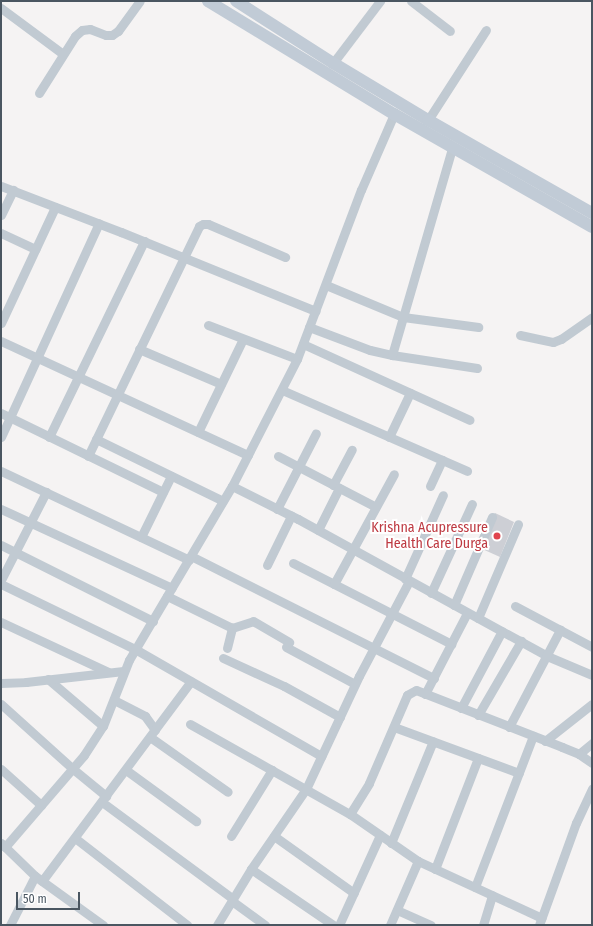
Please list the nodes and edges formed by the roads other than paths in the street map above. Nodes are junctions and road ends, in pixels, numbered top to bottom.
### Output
1 (140, 1) edge
2 (208, 1) edge
3 (236, 1) edge
4 (380, 1) edge
5 (411, 1) edge
6 (1, 8) edge
7 (486, 30) dead end
8 (450, 31) dead end
9 (63, 54) junction
10 (333, 63) junction
11 (39, 93) dead end
12 (394, 114) junction
13 (428, 120) junction
14 (452, 148) junction
15 (1, 186) edge
16 (13, 190) junction
17 (55, 206) junction
18 (592, 213) edge
19 (1, 215) edge
20 (99, 223) junction
21 (592, 227) edge
22 (1, 233) edge
23 (144, 241) junction
24 (35, 249) junction
25 (183, 257) junction
26 (285, 257) dead end
27 (326, 284) junction
28 (316, 311) junction
29 (402, 317) junction
30 (592, 317) edge
31 (1, 323) edge
32 (208, 325) dead end
33 (310, 327) junction
34 (478, 327) dead end
35 (520, 336) dead end
36 (243, 339) junction
37 (1, 341) edge
38 (303, 344) junction
39 (139, 349) junction
40 (392, 355) junction
41 (38, 358) junction
42 (297, 360) junction
43 (477, 368) dead end
44 (77, 376) junction
45 (221, 384) junction
46 (282, 390) junction
47 (410, 393) junction
48 (117, 394) junction
49 (1, 413) edge
50 (10, 417) junction
51 (470, 420) dead end
52 (198, 432) junction
53 (316, 433) dead end
54 (1, 437) edge
55 (49, 437) junction
56 (389, 437) junction
57 (96, 439) junction
58 (352, 450) dead end
59 (88, 456) junction
60 (248, 456) junction
61 (278, 456) dead end
62 (442, 460) junction
63 (299, 467) junction
64 (1, 471) edge
65 (468, 471) dead end
66 (394, 474) dead end
67 (171, 476) junction
68 (232, 486) junction
69 (430, 486) dead end
70 (336, 487) junction
71 (46, 492) junction
72 (163, 492) junction
73 (443, 495) dead end
74 (223, 501) junction
75 (472, 504) dead end
76 (376, 507) junction
77 (1, 509) edge
78 (277, 509) junction
79 (291, 516) junction
80 (492, 517) dead end
81 (31, 522) junction
82 (518, 524) dead end
83 (318, 530) junction
84 (140, 537) junction
85 (1, 545) edge
86 (353, 550) junction
87 (16, 552) junction
88 (190, 558) junction
89 (293, 563) dead end
90 (267, 565) dead end
91 (1, 580) edge
92 (407, 580) junction
93 (1, 584) edge
94 (334, 584) junction
95 (170, 592) junction
96 (431, 593) junction
97 (454, 605) junction
98 (516, 606) dead end
99 (392, 613) junction
100 (467, 613) junction
101 (478, 618) junction
102 (153, 621) junction
103 (1, 622) edge
104 (232, 628) junction
105 (560, 630) junction
106 (502, 631) junction
107 (520, 641) junction
108 (451, 644) junction
109 (592, 647) edge
110 (227, 648) dead end
111 (135, 649) junction
112 (374, 649) junction
113 (546, 656) junction
114 (223, 658) dead end
115 (123, 671) junction
116 (110, 673) junction
117 (592, 675) edge
118 (434, 678) junction
119 (48, 679) junction
120 (191, 681) junction
121 (1, 683) edge
122 (356, 684) junction
123 (425, 694) junction
124 (114, 700) junction
125 (1, 704) edge
126 (592, 704) edge
127 (461, 708) junction
128 (478, 715) junction
129 (340, 717) junction
130 (190, 724) dead end
131 (104, 726) junction
132 (394, 727) junction
133 (509, 727) junction
134 (153, 733) junction
135 (533, 736) junction
136 (433, 741) junction
137 (546, 741) junction
138 (592, 743) edge
139 (579, 754) junction
140 (322, 756) junction
141 (478, 758) junction
142 (592, 763) edge
143 (1, 769) edge
144 (72, 769) junction
145 (126, 770) junction
146 (272, 770) junction
147 (519, 773) junction
148 (306, 789) junction
149 (592, 789) edge
150 (228, 792) dead end
151 (104, 799) junction
152 (41, 805) junction
153 (350, 814) junction
154 (196, 821) dead end
155 (380, 835) junction
156 (231, 836) dead end
157 (274, 836) junction
158 (75, 838) junction
159 (391, 843) junction
160 (3, 845) edge
161 (418, 861) junction
162 (251, 869) junction
163 (435, 869) junction
164 (39, 879) junction
165 (475, 887) junction
166 (354, 893) junction
167 (492, 895) junction
168 (233, 900) junction
169 (397, 910) junction
170 (541, 922) edge
171 (10, 925) edge
172 (103, 925) edge
173 (187, 925) edge
174 (217, 925) edge
175 (265, 925) edge
176 (334, 925) edge
177 (339, 925) edge
178 (390, 925) edge
179 (431, 925) edge
180 (483, 925) edge

1 - 9 street
2 - 12 main road
3 - 10 main road
4 - 10 street
5 - 8 street
6 - 9 street
7 - 13 street
9 - 11 street
10 - 13 main road
12 - 14 main road
12 - 27 street
13 - 18 main road
14 - 21 main road
14 - 29 street
15 - 16 street
16 - 17 street
16 - 19 street
17 - 20 street
17 - 24 street
20 - 23 street
20 - 41 street
22 - 24 street
23 - 25 street
23 - 44 street
24 - 31 street
25 - 26 street
25 - 28 street
25 - 39 street
27 - 28 street
27 - 29 street
28 - 33 street
29 - 34 street
29 - 40 street
30 - 35 street
32 - 36 street
33 - 38 street
33 - 40 street
36 - 42 street
36 - 45 street
37 - 41 street
38 - 42 street
38 - 47 street
39 - 45 street
39 - 48 street
40 - 43 street
41 - 44 street
41 - 50 street
42 - 46 street
44 - 48 street
44 - 55 street
45 - 52 street
46 - 56 street
46 - 60 street
47 - 51 street
47 - 56 street
48 - 52 street
48 - 57 street
49 - 50 street
50 - 54 street
50 - 55 street
52 - 60 street
53 - 63 street
55 - 59 street
56 - 62 street
57 - 59 street
57 - 67 street
58 - 70 street
59 - 72 street
60 - 68 street
61 - 63 street
62 - 65 street
62 - 69 street
63 - 70 street
63 - 78 street
64 - 71 street
66 - 76 street
67 - 72 street
67 - 74 street
68 - 74 street
68 - 78 street
70 - 76 street
70 - 83 street
71 - 81 street
71 - 84 street
72 - 84 street
73 - 92 street
74 - 88 street
75 - 96 street
76 - 86 street
77 - 81 street
78 - 79 street
79 - 83 street
79 - 90 street
80 - 97 street
81 - 87 street
81 - 95 street
82 - 101 street
83 - 86 street
84 - 88 street
85 - 87 street
86 - 92 street
86 - 94 street
87 - 91 street
87 - 102 street
88 - 95 street
88 - 112 street
89 - 94 street
92 - 96 street
92 - 99 street
93 - 111 street
94 - 99 street
95 - 102 street
95 - 104 street
96 - 97 street
97 - 100 street
98 - 105 street
99 - 108 street
99 - 112 street
100 - 101 street
100 - 108 street
101 - 106 street
102 - 111 street
103 - 116 street
104 - 110 street
104 - 122 street
105 - 109 street
105 - 113 street
106 - 107 street
106 - 127 street
107 - 113 street
107 - 128 street
108 - 118 street
111 - 115 street
111 - 120 street
112 - 118 street
112 - 122 street
113 - 117 street
113 - 133 street
114 - 129 street
115 - 116 street
115 - 124 street
116 - 119 street
118 - 123 street
119 - 121 street
119 - 131 street
120 - 134 street
120 - 140 street
122 - 129 street
123 - 127 street
123 - 132 street
124 - 131 street
124 - 134 street
125 - 144 street
126 - 137 street
127 - 128 street
128 - 133 street
129 - 140 street
130 - 146 street
131 - 144 street
132 - 136 street
132 - 153 street
133 - 135 street
134 - 145 street
134 - 150 street
135 - 137 street
135 - 147 street
136 - 141 street
136 - 159 street
137 - 139 street
138 - 139 street
139 - 142 street
140 - 148 street
141 - 147 street
141 - 163 street
143 - 152 street
144 - 151 street
144 - 152 street
145 - 151 street
145 - 154 street
146 - 148 street
146 - 156 street
147 - 165 street
148 - 153 street
148 - 157 street
149 - 170 street
151 - 158 street
151 - 168 street
152 - 160 street
153 - 155 street
155 - 159 street
155 - 166 street
157 - 162 street
157 - 166 street
158 - 164 street
158 - 173 street
159 - 161 street
160 - 164 street
161 - 163 street
161 - 169 street
162 - 168 street
162 - 176 street
163 - 165 street
164 - 171 street
164 - 172 street
165 - 167 street
166 - 177 street
167 - 170 street
167 - 180 street
168 - 174 street
168 - 175 street
169 - 178 street
169 - 179 street

